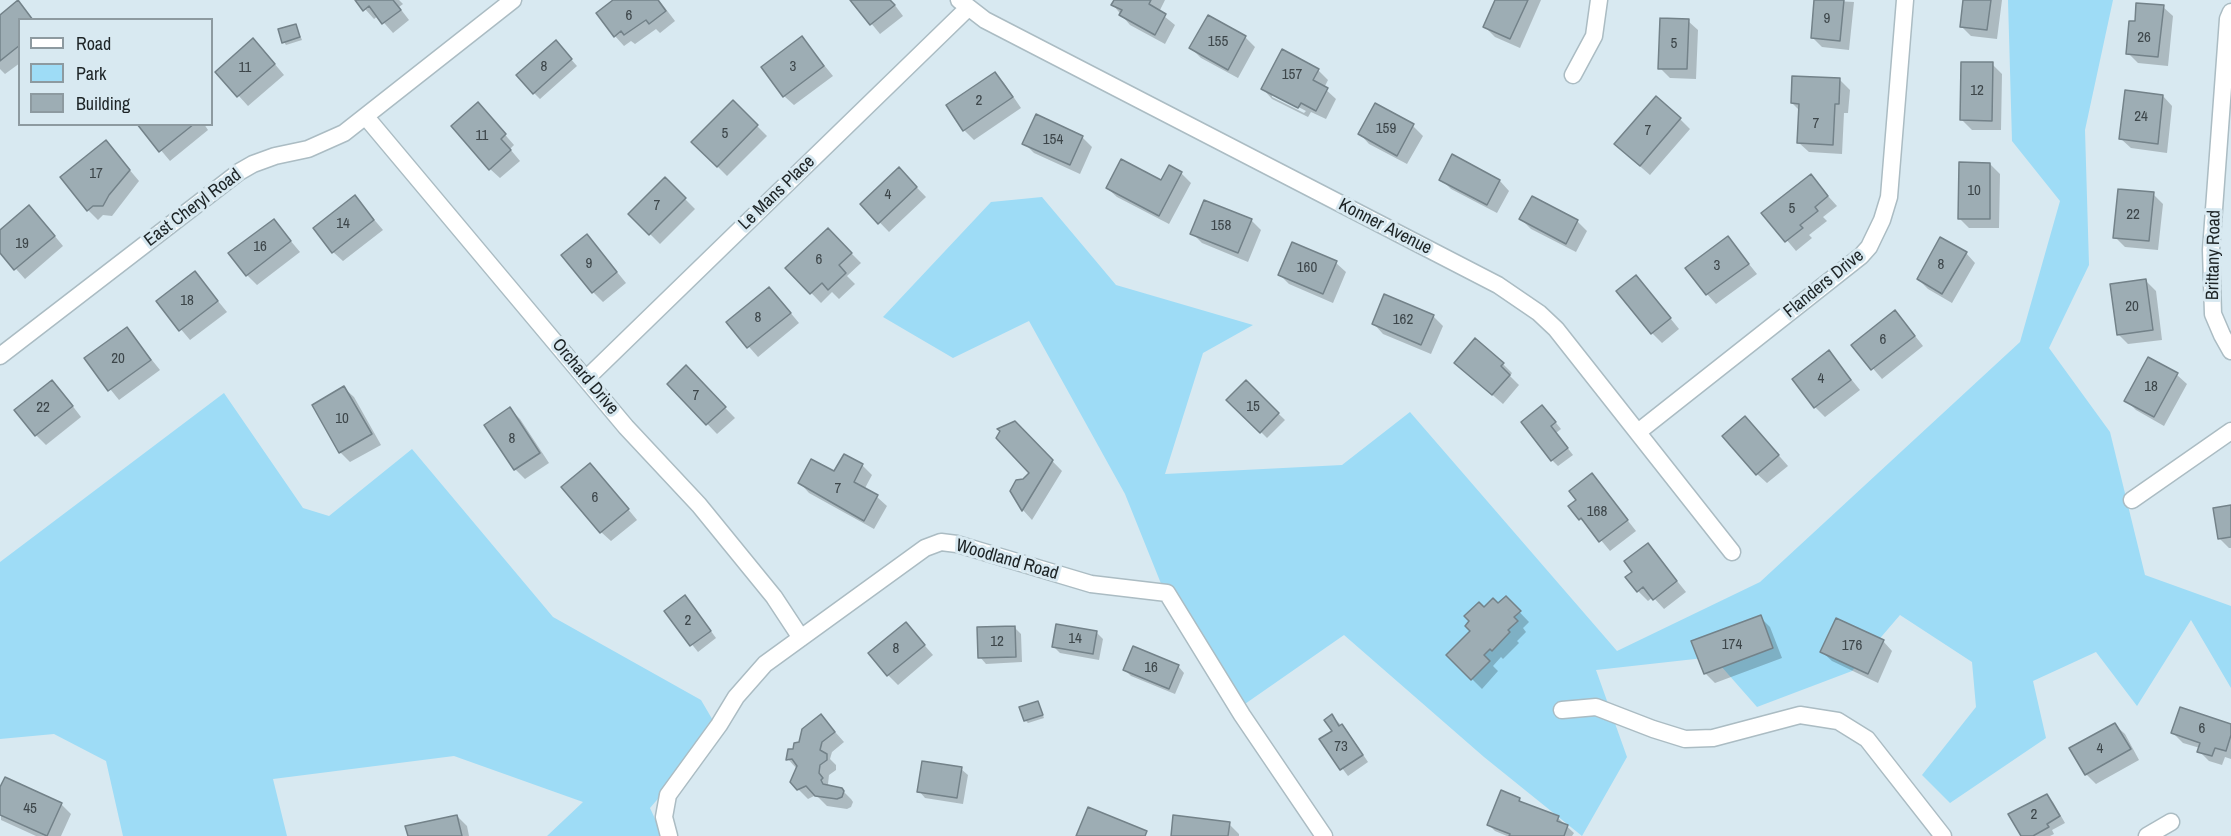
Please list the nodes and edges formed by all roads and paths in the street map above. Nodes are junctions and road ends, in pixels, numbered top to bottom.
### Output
1 (513, 0) edge
2 (1599, 0) edge
3 (1905, 0) edge
4 (963, 4) edge
5 (2231, 12) edge
6 (1573, 75) dead end
7 (366, 117) junction
8 (2231, 351) edge
9 (0, 356) edge
10 (586, 379) junction
11 (2231, 431) edge
12 (1638, 432) junction
13 (2132, 500) dead end
14 (1732, 552) dead end
15 (801, 638) junction
16 (1562, 710) dead end
17 (2171, 822) dead end
18 (669, 836) edge
19 (1324, 836) edge
20 (1943, 836) edge
21 (2146, 836) edge

1 - 7 street, East Cheryl Road
2 - 6 street
3 - 12 street, Flanders Drive
4 - 10 street, Le Mans Place
4 - 12 street, Konner Avenue
5 - 8 street, Brittany Road
7 - 9 street, East Cheryl Road
7 - 10 street, Orchard Drive
10 - 15 street, Orchard Drive
11 - 13 street
12 - 14 street, Konner Avenue
15 - 18 street, Woodland Road
15 - 19 street, Woodland Road
16 - 20 street
17 - 21 street

